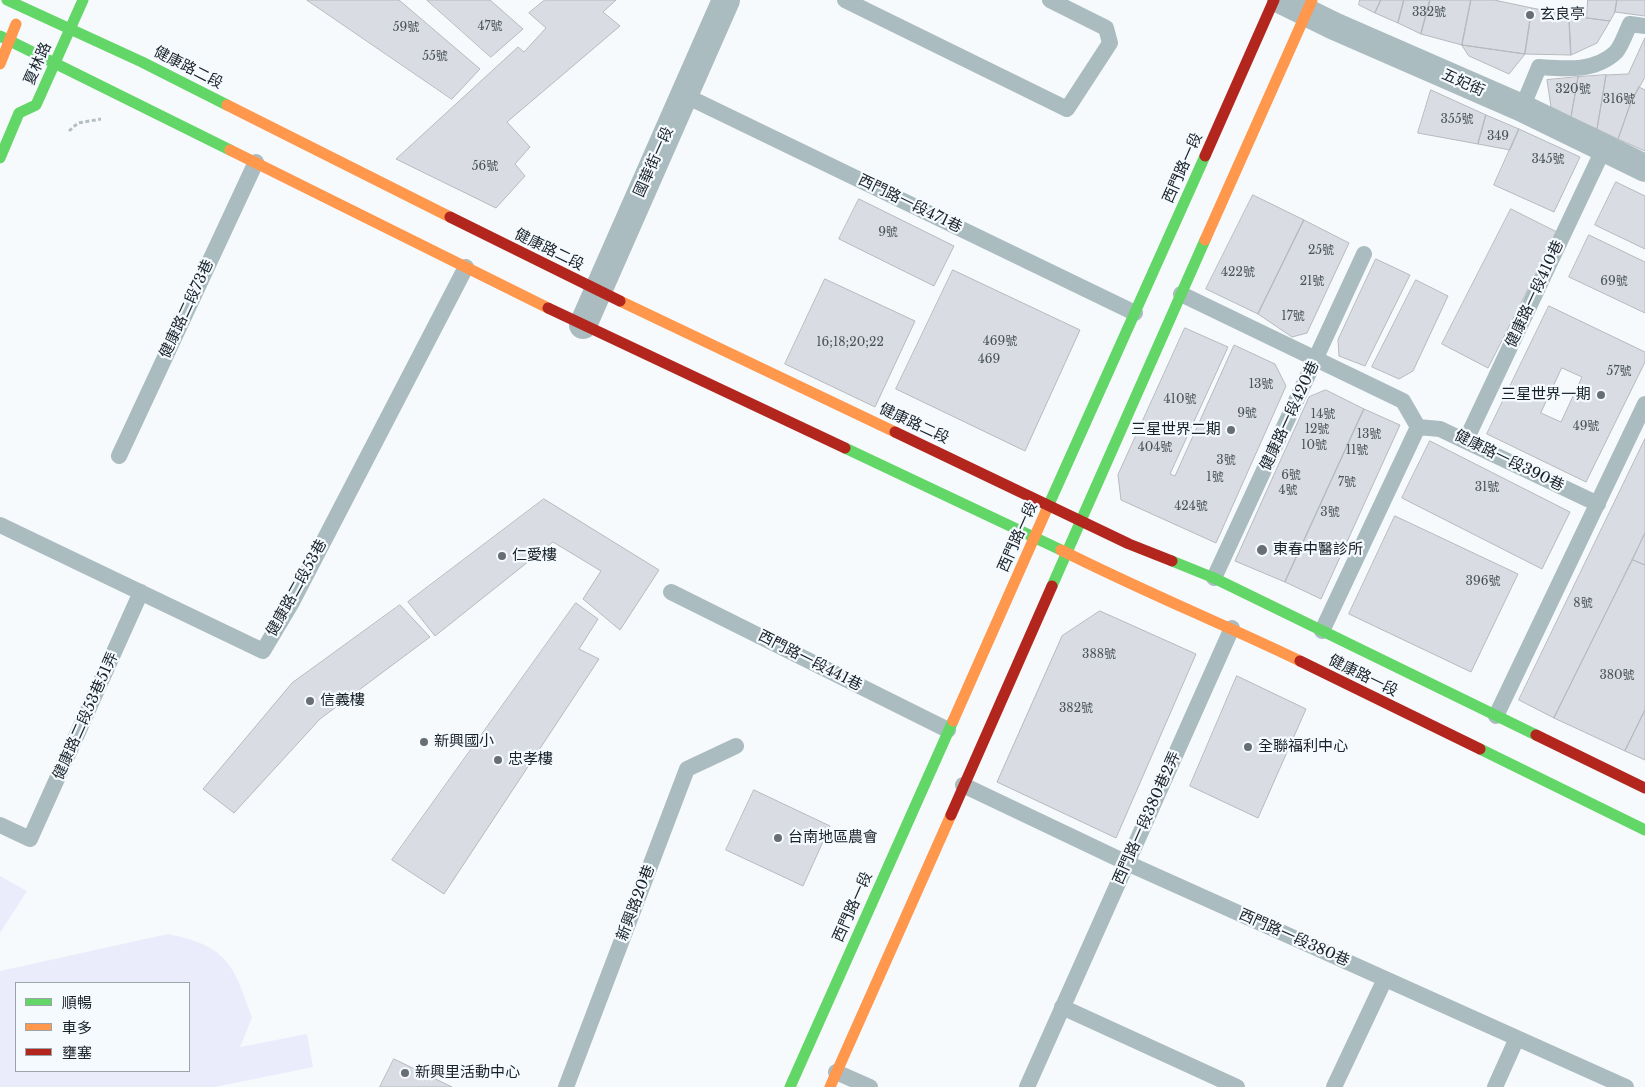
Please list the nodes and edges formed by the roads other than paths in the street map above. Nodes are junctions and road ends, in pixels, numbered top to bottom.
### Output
1 (8, 0) edge
2 (83, 0) edge
3 (726, 0) edge
4 (845, 0) edge
5 (1050, 0) edge
6 (1274, 0) edge
7 (1280, 0) edge
8 (25, 4) edge
9 (1309, 6) edge
10 (1645, 26) edge
11 (70, 30) junction
12 (5, 38) edge
13 (0, 64) edge
14 (55, 64) junction
15 (684, 95) junction
16 (1522, 108) junction
17 (1604, 148) junction
18 (0, 158) edge
19 (256, 162) junction
20 (1645, 168) edge
21 (1364, 254) dead end
22 (466, 267) junction
23 (598, 290) junction
24 (1181, 294) junction
25 (1135, 313) junction
26 (582, 325) junction
27 (1317, 359) junction
28 (1645, 404) edge
29 (1418, 428) junction
30 (1466, 440) junction
31 (118, 456) dead end
32 (1598, 504) junction
33 (1049, 505) junction
34 (1080, 521) junction
35 (0, 525) edge
36 (1035, 538) junction
37 (1066, 554) junction
38 (1214, 578) junction
39 (141, 592) junction
40 (671, 592) dead end
41 (1232, 628) junction
42 (1322, 631) junction
43 (1496, 716) junction
44 (948, 730) junction
45 (736, 746) dead end
46 (964, 785) junction
47 (1645, 788) edge
48 (0, 825) edge
49 (1645, 830) edge
50 (1127, 863) junction
51 (1385, 979) junction
52 (1062, 1008) junction
53 (1517, 1038) junction
54 (833, 1080) edge
55 (566, 1087) edge
56 (790, 1087) edge
57 (870, 1087) edge
58 (1027, 1087) edge
59 (1236, 1087) edge
60 (1334, 1087) edge
61 (1495, 1087) edge
62 (1626, 1087) edge

1 - 8 street, 健康路二段
2 - 11 street, 夏林路
3 - 15 street, 國華街一段
4 - 5 lane
6 - 25 street, 西門路一段
7 - 9 street, 五妃街
8 - 11 street, 健康路二段
8 - 12 street
9 - 16 street, 五妃街
9 - 24 street
10 - 16 lane
11 - 14 street, 夏林路
11 - 23 street, 健康路二段
12 - 13 street
12 - 14 street
14 - 18 street, 夏林路
14 - 19 street
15 - 23 street, 國華街一段
15 - 25 lane, 西門路一段471巷
16 - 17 street, 五妃街
17 - 20 street, 五妃街
17 - 30 lane, 健康路一段410巷
19 - 22 street
19 - 31 lane, 健康路二段73巷
21 - 27 lane, 健康路一段420巷
22 - 26 street
22 - 39 lane, 健康路二段53巷
23 - 26 street, 國華街一段
23 - 33 street, 健康路二段
24 - 27 lane
24 - 34 street
25 - 33 street, 西門路一段
26 - 36 street
27 - 29 lane
27 - 38 lane, 健康路一段420巷
28 - 32 lane
29 - 30 lane, 健康路一段390巷
29 - 42 lane
30 - 32 lane, 健康路一段390巷
32 - 43 lane
33 - 34 street, 健康路二段
33 - 36 street, 西門路一段
34 - 37 street
34 - 38 street, 健康路一段
35 - 39 lane, 健康路二段53巷
36 - 37 street
36 - 44 street, 西門路一段
37 - 41 street, 健康路一段
37 - 46 street
38 - 42 street, 健康路一段
39 - 48 lane, 健康路二段53巷51弄
40 - 44 lane, 西門路一段441巷
41 - 49 street, 健康路一段
41 - 50 lane, 西門路一段380巷2弄
42 - 43 street, 健康路一段
43 - 47 street, 健康路一段
44 - 56 street, 西門路一段
45 - 55 lane, 新興路20巷
46 - 50 lane, 西門路一段380巷
46 - 54 street
50 - 51 lane, 西門路一段380巷
50 - 52 lane, 西門路一段380巷2弄
51 - 53 lane, 西門路一段380巷
51 - 60 lane
52 - 58 lane, 西門路一段380巷2弄
52 - 59 lane
53 - 61 lane
53 - 62 lane, 西門路一段380巷
54 - 57 lane

